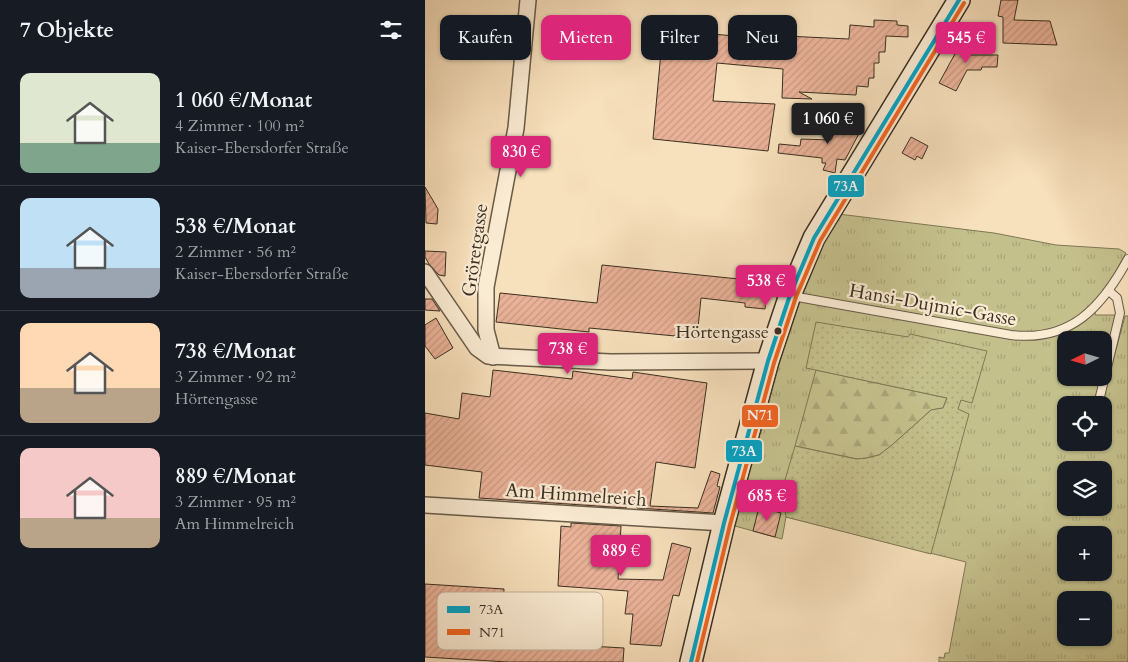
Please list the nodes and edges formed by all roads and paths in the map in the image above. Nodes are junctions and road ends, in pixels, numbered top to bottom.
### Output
1 (528, 0) edge
2 (959, 0) edge
3 (1128, 259) edge
4 (425, 272) edge
5 (1109, 291) junction
6 (790, 295) junction
7 (493, 357) junction
8 (768, 361) junction
9 (1100, 396) edge
10 (425, 505) edge
11 (724, 523) junction
12 (691, 662) edge

1 - 7 street, Gröretgasse
2 - 6 main road
3 - 5 lane, Hansi-Dujmic-Gasse
4 - 7 street
5 - 6 lane, Hansi-Dujmic-Gasse
5 - 9 lane
6 - 8 main road
7 - 8 street
8 - 11 main road
10 - 11 street, Am Himmelreich
11 - 12 main road

